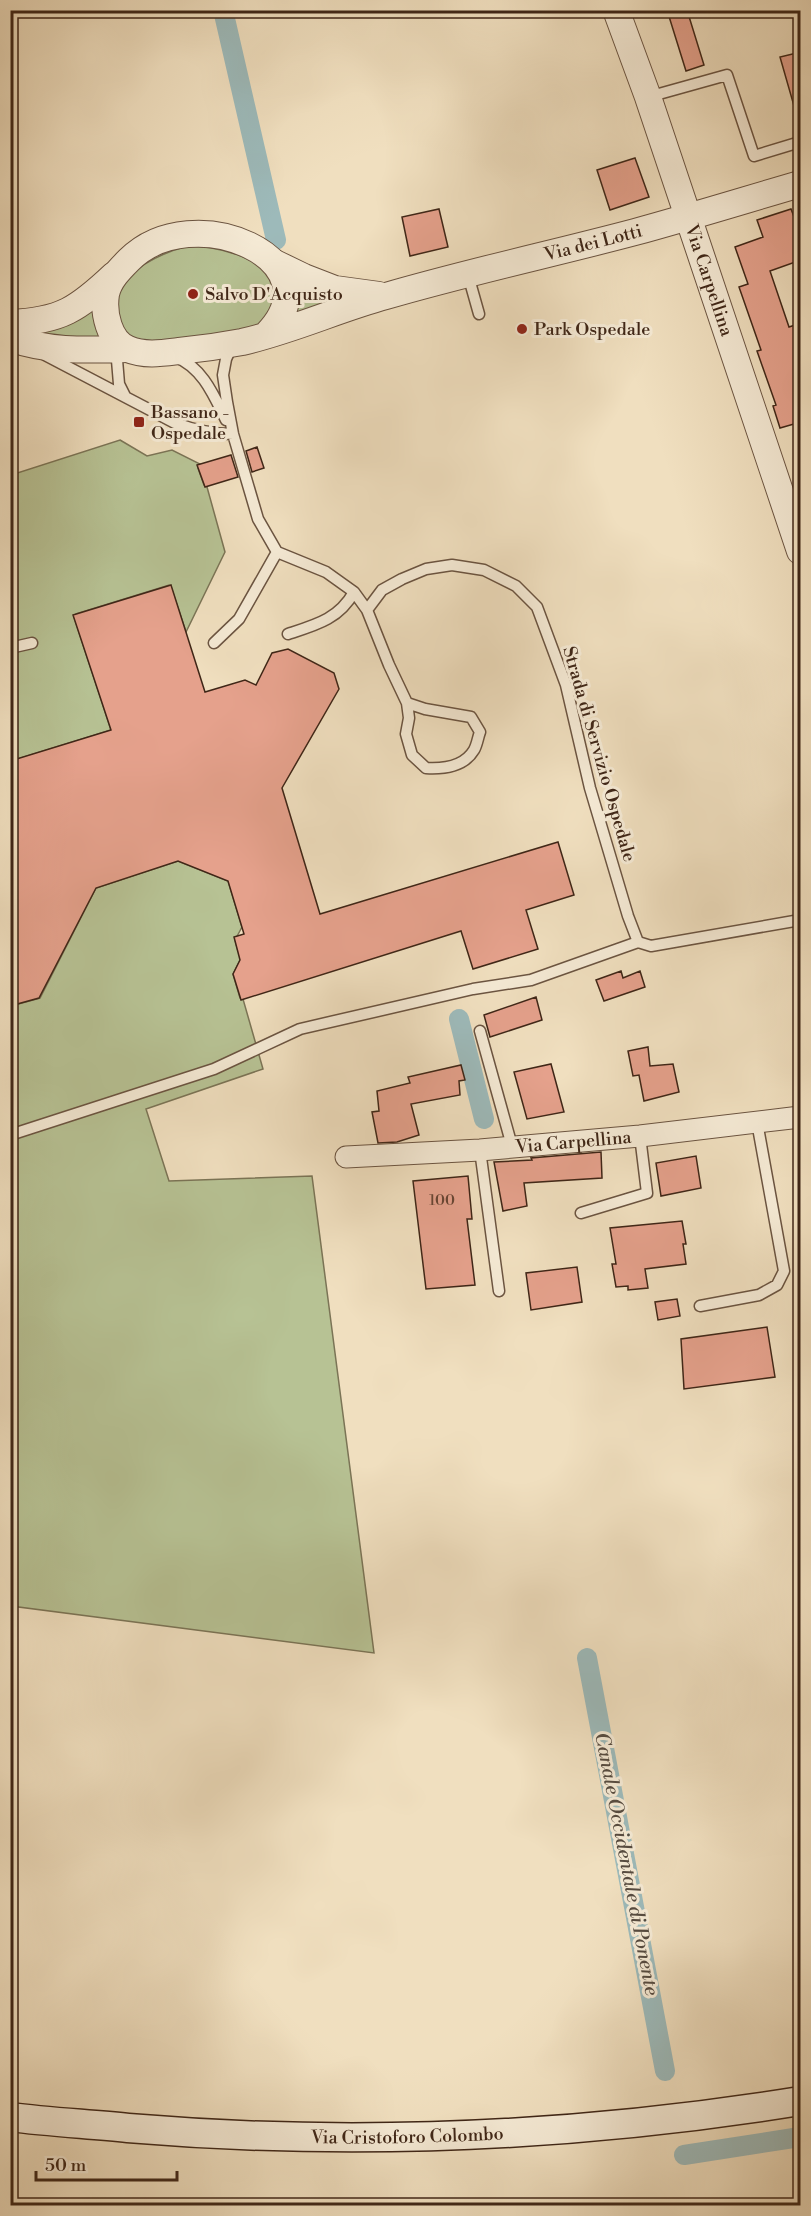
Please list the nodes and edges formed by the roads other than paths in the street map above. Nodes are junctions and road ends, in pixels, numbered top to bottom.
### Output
1 (616, 10) edge
2 (648, 97) junction
3 (801, 142) edge
4 (801, 184) edge
5 (688, 217) junction
6 (275, 263) junction
7 (114, 275) junction
8 (468, 275) junction
9 (385, 296) junction
10 (479, 314) dead end
11 (13, 334) edge
12 (267, 334) junction
13 (234, 343) junction
14 (119, 346) junction
15 (165, 352) junction
16 (126, 398) junction
17 (233, 434) junction
18 (801, 551) edge
19 (277, 552) junction
20 (354, 592) junction
21 (367, 610) junction
22 (288, 634) dead end
23 (214, 643) dead end
24 (32, 644) dead end
25 (10, 648) edge
26 (407, 703) junction
27 (801, 920) edge
28 (638, 942) junction
29 (480, 1031) dead end
30 (801, 1118) edge
31 (757, 1122) junction
32 (10, 1135) edge
33 (640, 1136) junction
34 (512, 1146) junction
35 (480, 1150) junction
36 (346, 1157) dead end
37 (581, 1213) dead end
38 (500, 1291) dead end
39 (700, 1306) dead end
40 (801, 2101) edge
41 (10, 2117) edge

1 - 2 street, Via Carpellina
2 - 3 lane
2 - 5 street, Via Carpellina
4 - 5 street, Via dei Lotti
5 - 8 street, Via dei Lotti
5 - 18 street, Via Carpellina
6 - 7 street, Via dei Lotti
6 - 9 street, Via dei Lotti
6 - 12 street
7 - 11 street, Via dei Lotti
7 - 14 street, Via dei Lotti
8 - 9 street, Via dei Lotti
8 - 10 lane
9 - 12 street, Via dei Lotti
11 - 14 street, Via dei Lotti
11 - 16 lane
12 - 13 street, Via dei Lotti
13 - 15 street, Via dei Lotti
13 - 17 lane
14 - 15 street, Via dei Lotti
14 - 16 lane
15 - 17 lane
16 - 17 lane
17 - 19 lane
19 - 20 lane
19 - 23 lane
20 - 21 lane
20 - 22 lane
21 - 26 lane
21 - 28 lane, Strada di Servizio Ospedale
24 - 25 lane
26 - 26 lane
27 - 28 lane
28 - 32 lane
29 - 34 lane
30 - 31 street, Via Carpellina
31 - 33 street, Via Carpellina
31 - 39 lane
33 - 34 street, Via Carpellina
33 - 37 lane
34 - 35 street, Via Carpellina
35 - 36 street, Via Carpellina
35 - 38 lane
40 - 41 main road, Via Cristoforo Colombo

